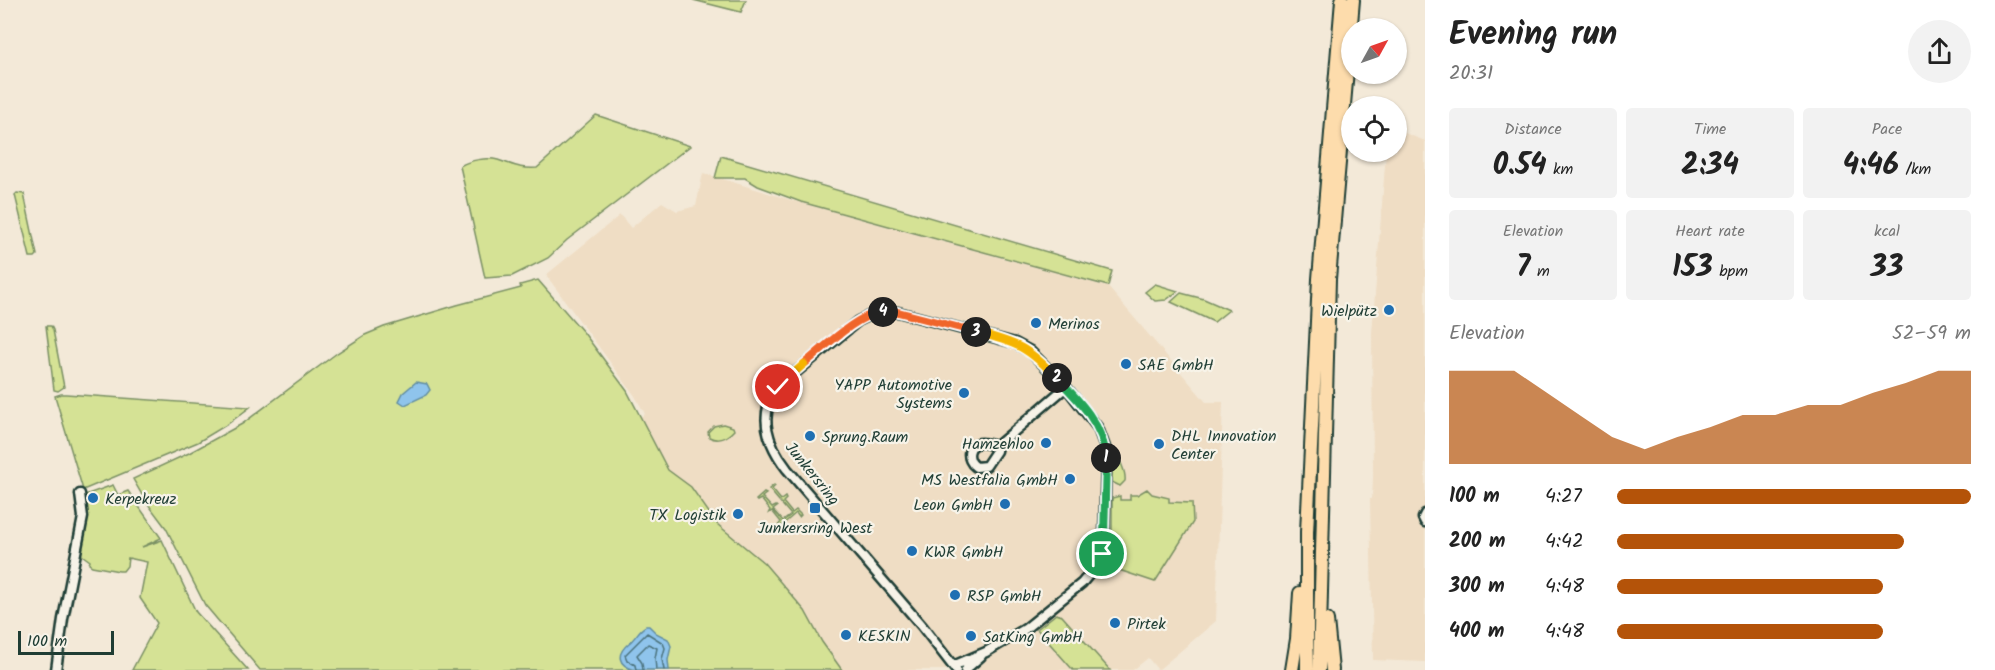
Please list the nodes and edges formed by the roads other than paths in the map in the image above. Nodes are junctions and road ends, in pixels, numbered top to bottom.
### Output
1 (1342, 0) edge
2 (1353, 0) edge
3 (1066, 387) junction
4 (997, 446) dead end
5 (80, 494) dead end
6 (1425, 514) edge
7 (1425, 522) edge
8 (1307, 532) junction
9 (1321, 550) junction
10 (986, 652) junction
11 (954, 668) edge
12 (56, 670) edge
13 (965, 670) edge
14 (1292, 670) edge
15 (1307, 670) edge
16 (1319, 670) edge
17 (1332, 670) edge

1 - 8 highway
2 - 9 highway
3 - 4 street
3 - 10 street, Junkersring
3 - 11 street, Junkersring
5 - 12 street
6 - 7 street
8 - 14 highway
8 - 15 highway
9 - 16 highway
9 - 17 highway
10 - 11 street, Junkersring
10 - 13 street, Junkersring

